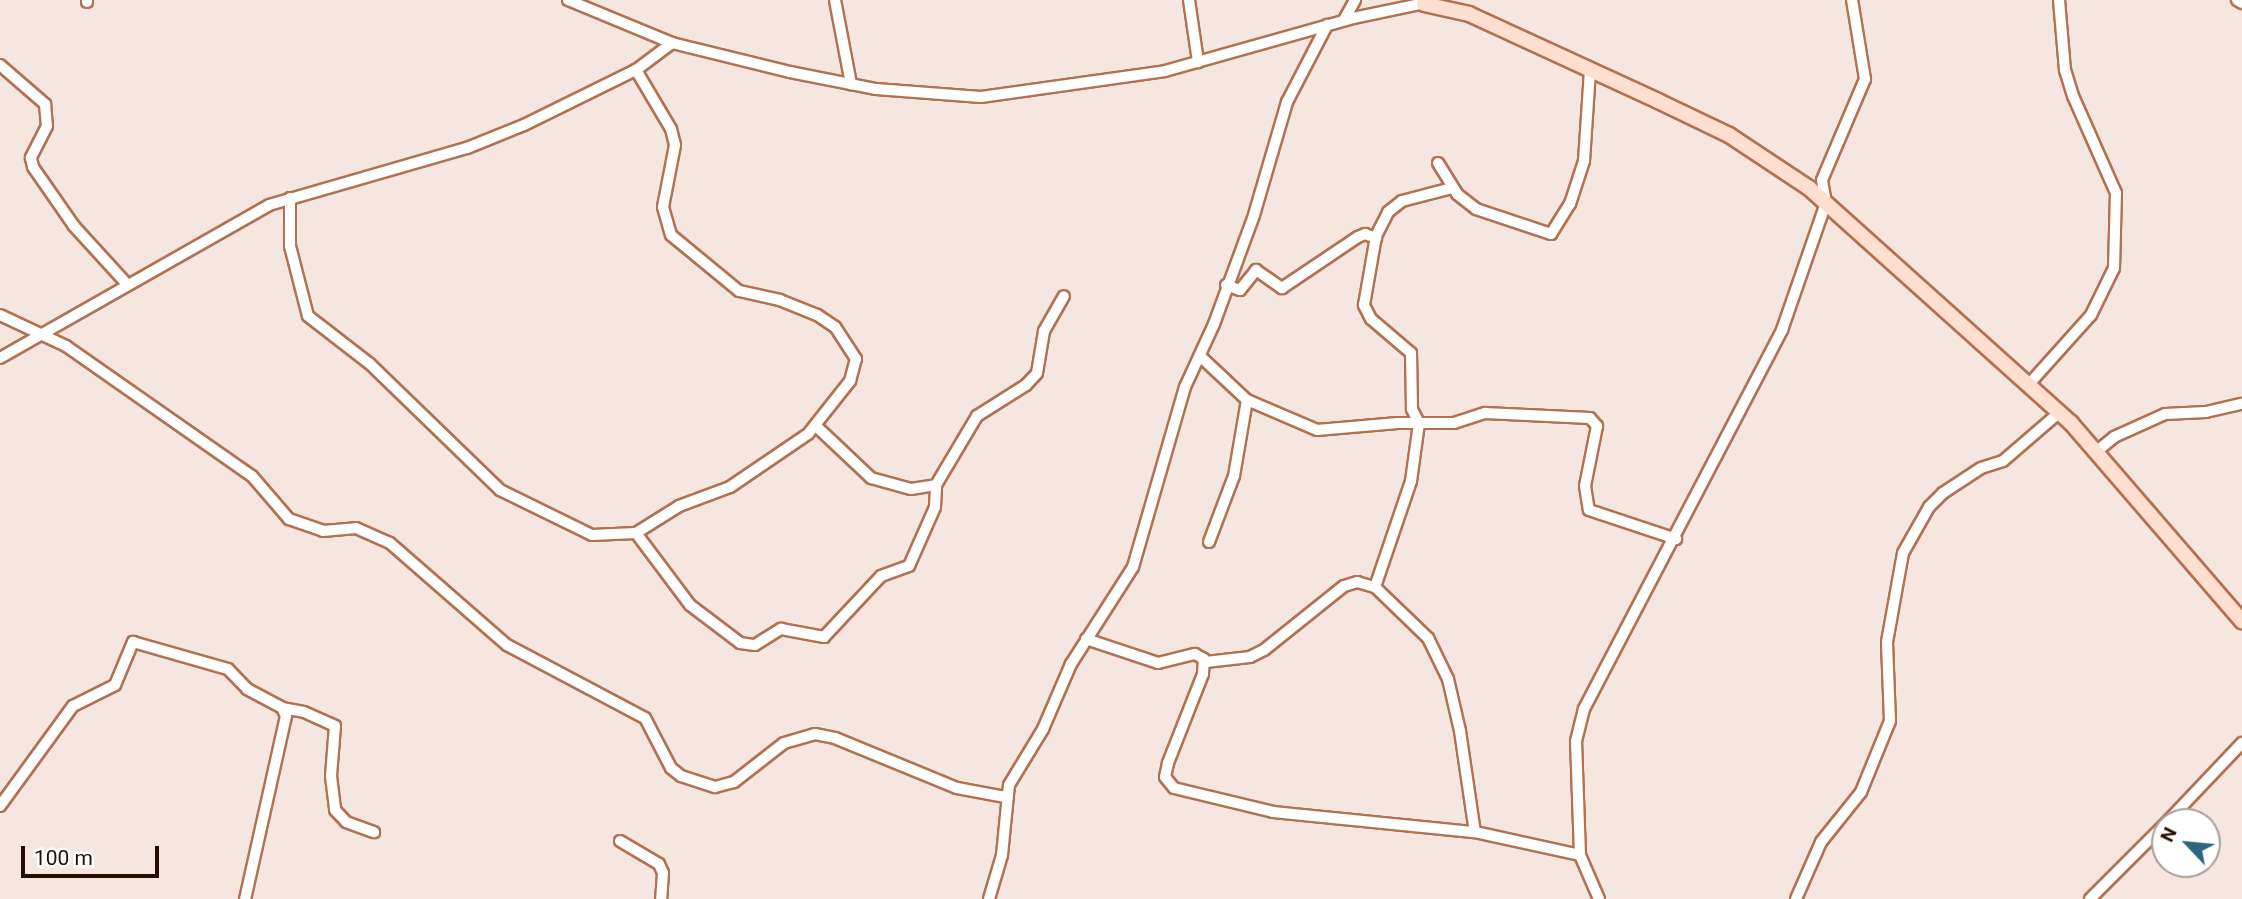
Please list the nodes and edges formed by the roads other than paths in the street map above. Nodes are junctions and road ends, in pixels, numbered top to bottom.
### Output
1 (568, 0) edge
2 (835, 0) edge
3 (1189, 0) edge
4 (1354, 0) edge
5 (1447, 0) edge
6 (1852, 0) edge
7 (2059, 0) edge
8 (2237, 0) edge
9 (1421, 2) edge
10 (2242, 3) edge
11 (1396, 4) edge
12 (1469, 13) junction
13 (1344, 20) junction
14 (1326, 25) junction
15 (673, 43) junction
16 (1198, 62) junction
17 (0, 65) edge
18 (636, 70) junction
19 (1590, 70) junction
20 (851, 83) junction
21 (1438, 163) dead end
22 (1452, 188) junction
23 (290, 198) junction
24 (1826, 203) junction
25 (1376, 238) junction
26 (126, 283) junction
27 (1226, 285) junction
28 (1064, 296) dead end
29 (0, 315) edge
30 (38, 334) junction
31 (1201, 357) junction
32 (0, 358) edge
33 (2030, 383) junction
34 (1247, 400) junction
35 (2242, 404) edge
36 (2060, 412) junction
37 (1419, 423) junction
38 (816, 426) junction
39 (2097, 451) junction
40 (936, 485) junction
41 (636, 533) junction
42 (1676, 539) junction
43 (1209, 542) dead end
44 (1375, 587) junction
45 (2242, 621) edge
46 (1086, 639) junction
47 (1206, 662) junction
48 (282, 708) junction
49 (2242, 743) edge
50 (1005, 797) junction
51 (0, 806) edge
52 (2180, 808) edge
53 (374, 832) dead end
54 (1475, 832) junction
55 (2151, 838) edge
56 (620, 841) dead end
57 (1580, 855) junction
58 (244, 899) edge
59 (661, 899) edge
60 (989, 899) edge
61 (1599, 899) edge
62 (1796, 899) edge
63 (2090, 899) edge

1 - 15 street
2 - 20 street
3 - 16 street
4 - 13 street
5 - 12 main road
6 - 24 street
7 - 33 street
8 - 10 street
9 - 11 street
9 - 12 main road
11 - 13 street
12 - 19 main road
13 - 14 street
14 - 16 street
14 - 27 street
15 - 18 street
15 - 20 street
16 - 20 street
17 - 26 street
18 - 23 street
18 - 38 street
19 - 22 street
19 - 24 main road
21 - 22 street
22 - 25 street
23 - 26 street
23 - 41 street
24 - 33 main road
24 - 42 street
25 - 27 street
25 - 37 street
26 - 30 street
27 - 31 street
28 - 40 street
29 - 30 street
30 - 32 street
30 - 50 street
31 - 34 street
31 - 46 street
33 - 36 main road
34 - 37 street
34 - 43 street
35 - 39 street
36 - 39 main road
36 - 62 street
37 - 42 street
37 - 44 street
38 - 40 street
38 - 41 street
39 - 45 main road
40 - 41 street
42 - 57 street
44 - 47 street
44 - 54 street
46 - 47 street
46 - 50 street
47 - 54 street
48 - 51 street
48 - 53 street
48 - 58 street
49 - 52 street
50 - 60 street
54 - 57 street
55 - 63 street
56 - 59 street
57 - 61 street

